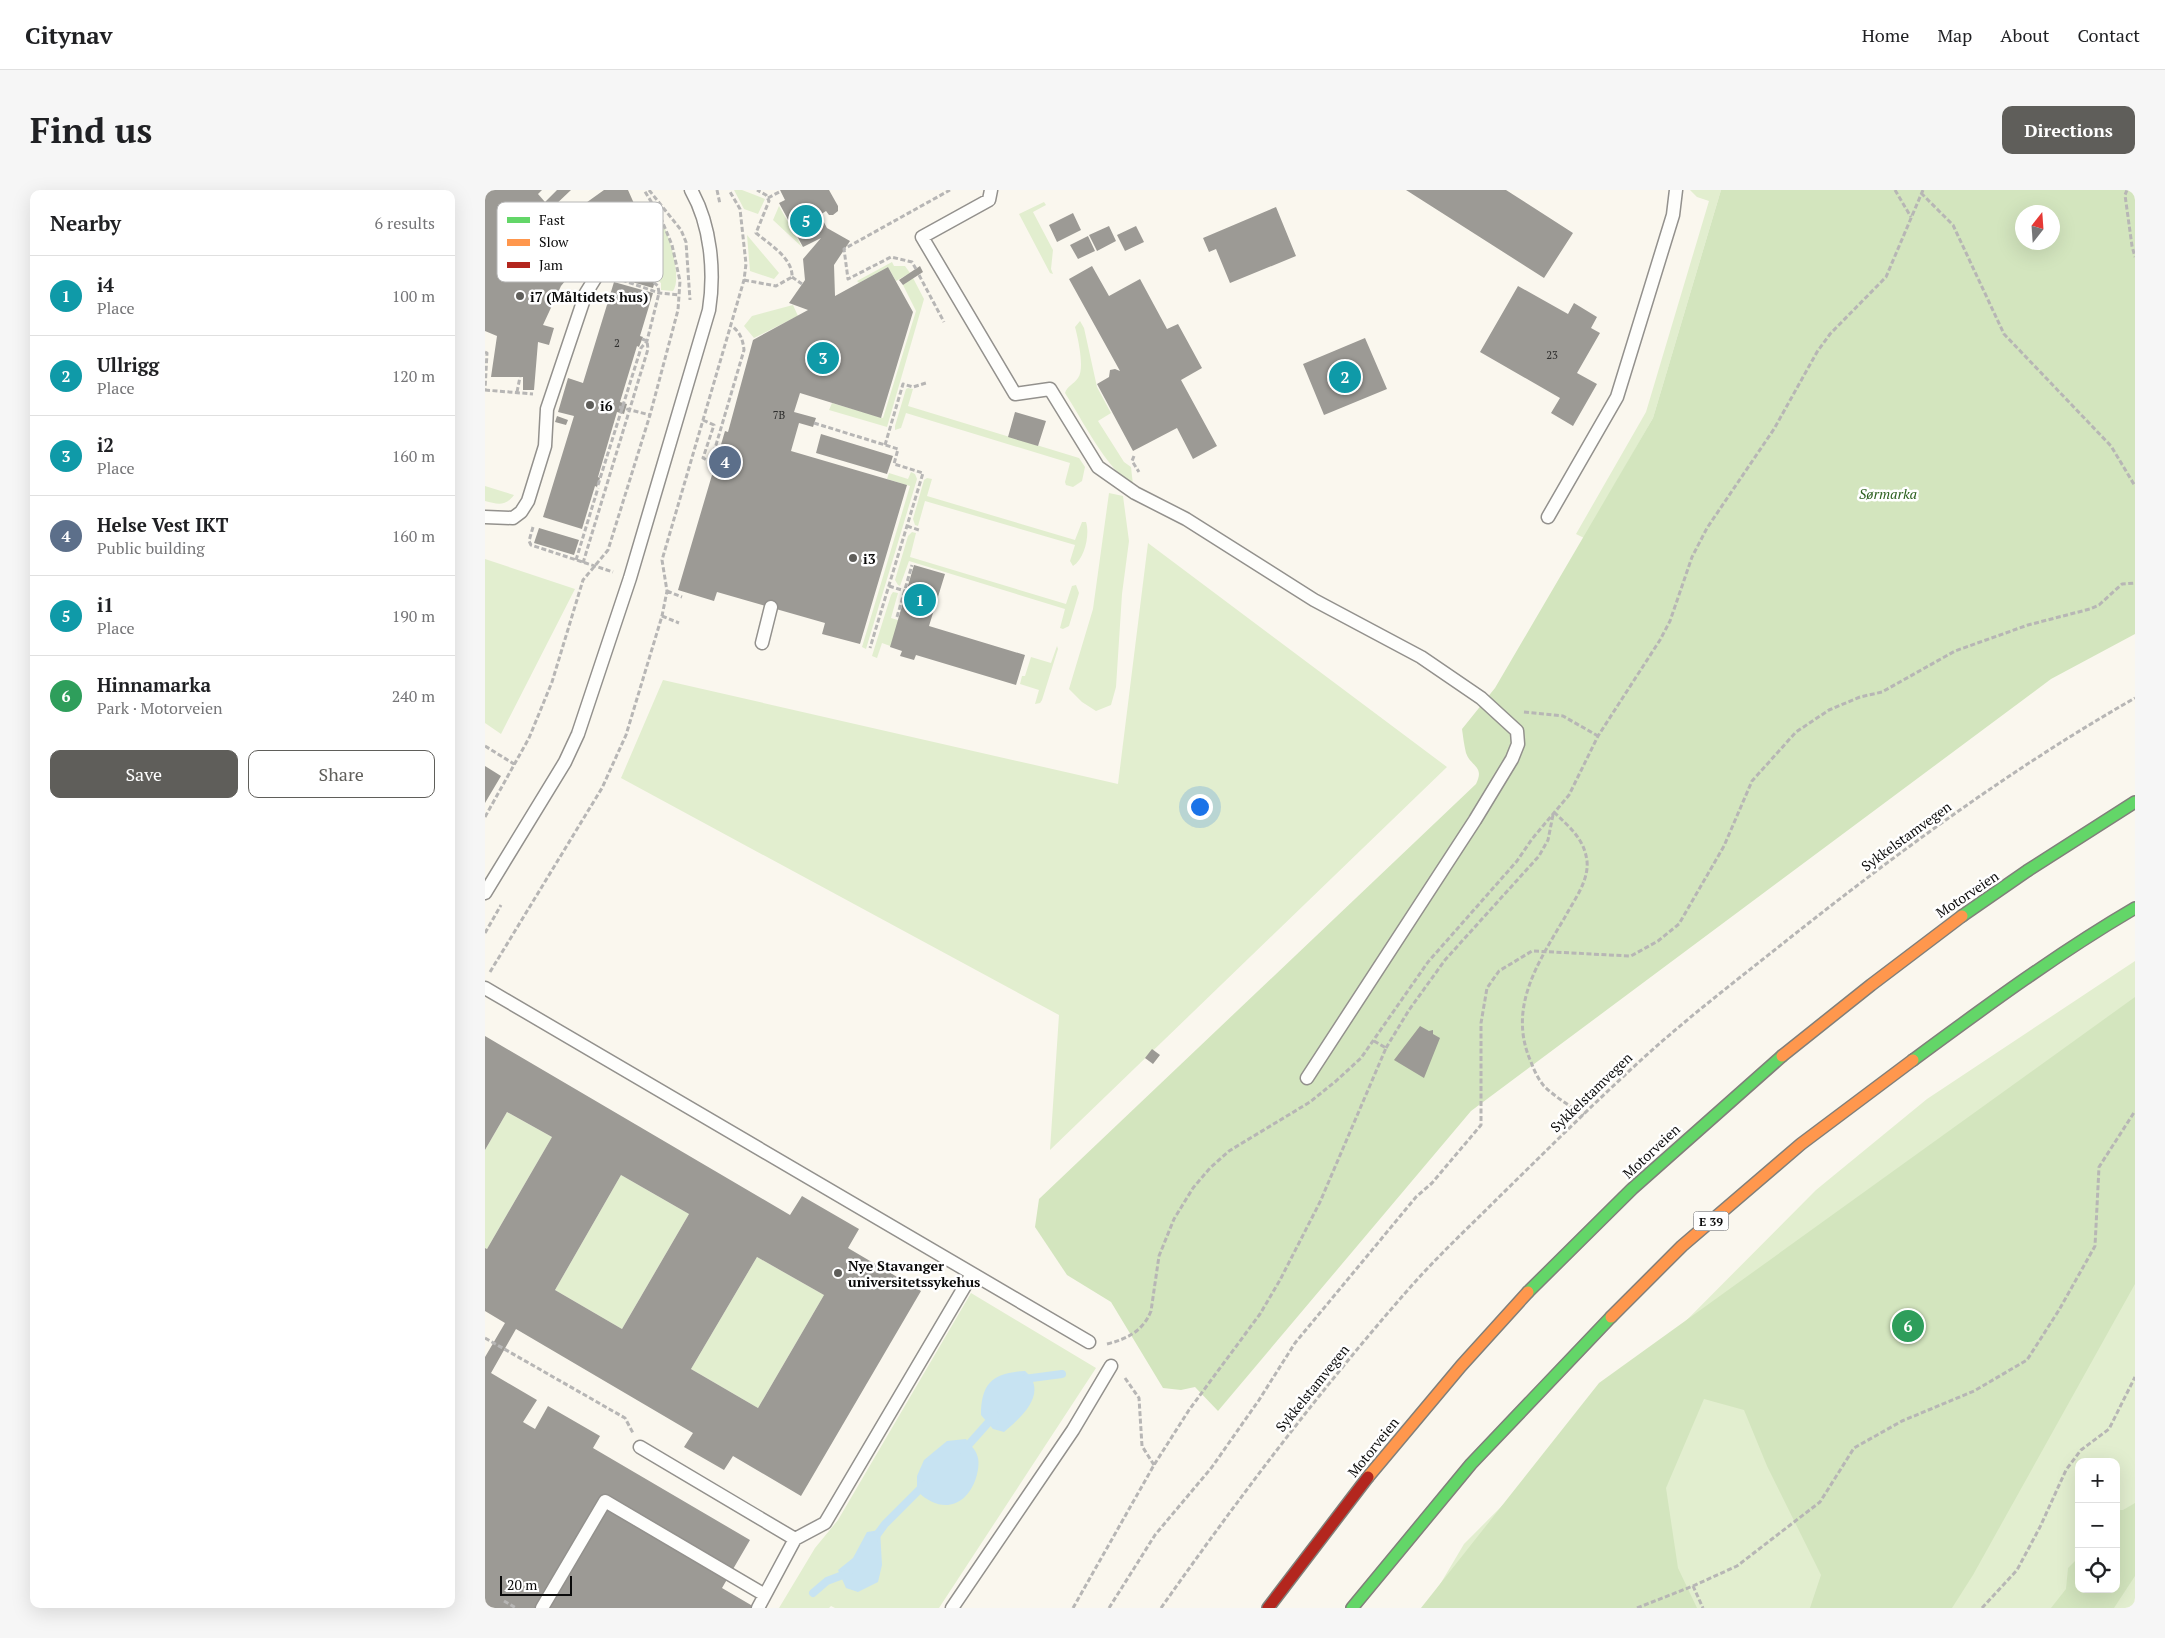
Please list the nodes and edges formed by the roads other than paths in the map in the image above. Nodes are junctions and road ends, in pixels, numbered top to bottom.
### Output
1 (691, 190) edge
2 (991, 190) edge
3 (1676, 190) edge
4 (593, 282) edge
5 (485, 517) edge
6 (1548, 518) dead end
7 (771, 607) dead end
8 (763, 643) dead end
9 (2135, 802) edge
10 (485, 893) edge
11 (2135, 908) edge
12 (485, 988) edge
13 (1307, 1078) dead end
14 (972, 1274) junction
15 (1089, 1342) dead end
16 (1111, 1366) road end
17 (640, 1447) road end
18 (795, 1539) junction
19 (765, 1595) junction
20 (542, 1608) edge
21 (758, 1608) edge
22 (952, 1608) edge
23 (1268, 1608) edge
24 (1352, 1608) edge

1 - 10 lane
2 - 13 lane
3 - 6 lane
4 - 5 lane
7 - 8 lane
9 - 23 highway, Motorveien
11 - 24 highway, E 39
12 - 14 lane
14 - 15 lane
14 - 18 lane
16 - 22 lane
17 - 18 lane
18 - 19 lane
19 - 20 lane
19 - 21 lane

